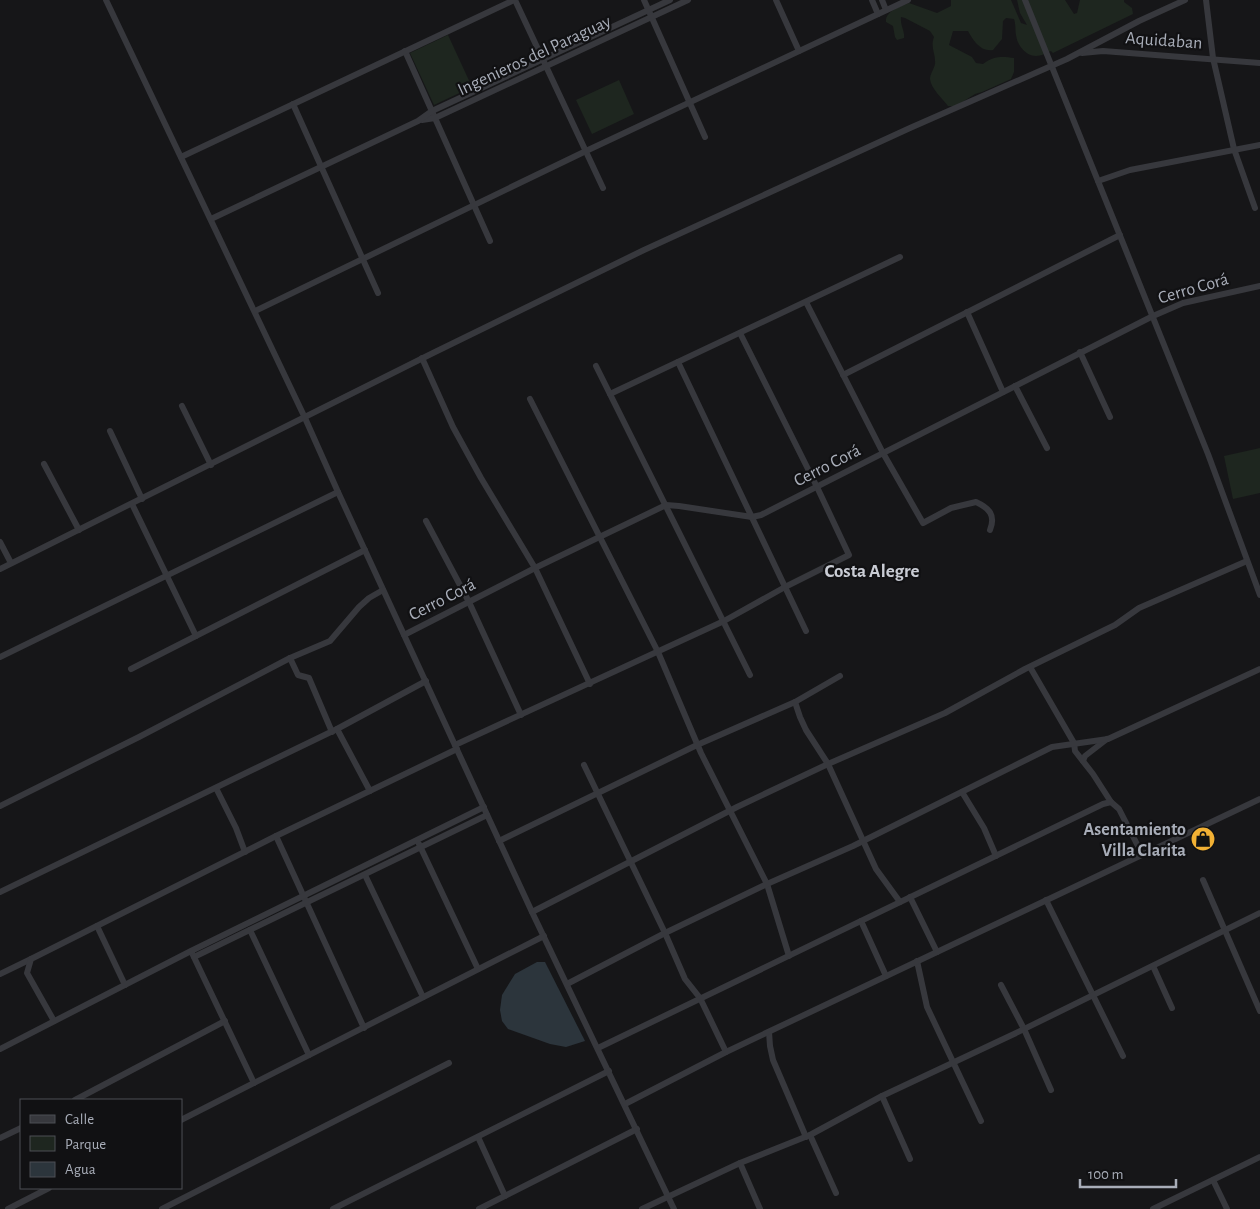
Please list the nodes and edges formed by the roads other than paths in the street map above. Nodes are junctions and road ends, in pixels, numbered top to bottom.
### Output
1 (106, 0) edge
2 (514, 0) edge
3 (644, 0) edge
4 (670, 0) edge
5 (688, 0) edge
6 (776, 0) edge
7 (872, 0) edge
8 (882, 0) edge
9 (908, 0) edge
10 (1025, 0) edge
11 (1185, 0) edge
12 (1206, 0) edge
13 (648, 10) junction
14 (886, 10) junction
15 (878, 14) junction
16 (652, 17) junction
17 (405, 51) junction
18 (799, 51) junction
19 (1213, 58) junction
20 (543, 59) junction
21 (1067, 59) junction
22 (1260, 63) edge
23 (546, 66) junction
24 (1051, 66) junction
25 (690, 102) junction
26 (293, 104) junction
27 (432, 111) junction
28 (435, 118) junction
29 (418, 121) junction
30 (706, 137) dead end
31 (1260, 145) edge
32 (1234, 149) junction
33 (586, 151) junction
34 (181, 157) junction
35 (321, 167) junction
36 (1098, 181) junction
37 (603, 188) dead end
38 (474, 205) junction
39 (1255, 208) dead end
40 (211, 219) junction
41 (1120, 235) junction
42 (490, 241) dead end
43 (900, 257) dead end
44 (362, 259) junction
45 (1260, 286) edge
46 (378, 293) dead end
47 (806, 302) junction
48 (255, 311) junction
49 (967, 312) junction
50 (1152, 316) junction
51 (740, 334) junction
52 (1080, 352) junction
53 (422, 358) junction
54 (678, 362) junction
55 (596, 366) dead end
56 (843, 375) junction
57 (1014, 386) junction
58 (1003, 392) junction
59 (610, 394) junction
60 (530, 399) dead end
61 (182, 406) dead end
62 (1110, 417) dead end
63 (305, 418) junction
64 (110, 431) dead end
65 (1047, 448) dead end
66 (883, 453) junction
67 (44, 464) dead end
68 (210, 465) junction
69 (817, 487) junction
70 (338, 492) junction
71 (142, 499) junction
72 (132, 504) junction
73 (666, 506) junction
74 (752, 517) junction
75 (426, 521) dead end
76 (79, 530) junction
77 (990, 530) dead end
78 (600, 536) junction
79 (0, 542) edge
80 (365, 550) junction
81 (1248, 561) junction
82 (11, 563) junction
83 (535, 568) junction
84 (0, 569) edge
85 (166, 576) junction
86 (785, 588) junction
87 (383, 590) junction
88 (1260, 595) edge
89 (469, 602) junction
90 (724, 621) junction
91 (806, 631) dead end
92 (404, 635) junction
93 (196, 636) junction
94 (658, 652) junction
95 (0, 656) edge
96 (290, 658) junction
97 (1030, 667) junction
98 (131, 669) dead end
99 (1260, 669) edge
100 (750, 675) dead end
101 (840, 676) dead end
102 (426, 681) junction
103 (590, 684) junction
104 (795, 702) junction
105 (521, 715) junction
106 (335, 731) junction
107 (1108, 739) junction
108 (1074, 743) junction
109 (697, 745) junction
110 (456, 747) junction
111 (1083, 761) junction
112 (828, 764) junction
113 (584, 765) dead end
114 (216, 788) junction
115 (370, 791) junction
116 (962, 792) junction
117 (598, 793) junction
118 (1260, 799) edge
119 (1111, 802) junction
120 (0, 806) edge
121 (484, 807) junction
122 (730, 811) junction
123 (487, 815) junction
124 (276, 836) junction
125 (417, 840) junction
126 (499, 841) junction
127 (864, 841) junction
128 (420, 848) junction
129 (245, 852) junction
130 (1142, 854) junction
131 (996, 856) junction
132 (631, 862) junction
133 (365, 874) junction
134 (1202, 880) dead end
135 (767, 884) junction
136 (0, 892) edge
137 (304, 896) junction
138 (910, 897) junction
139 (1046, 900) junction
140 (900, 902) junction
141 (307, 903) junction
142 (532, 912) junction
143 (1260, 913) edge
144 (861, 921) junction
145 (96, 926) junction
146 (250, 930) junction
147 (1226, 930) junction
148 (665, 933) junction
149 (544, 936) junction
150 (937, 952) junction
151 (193, 954) junction
152 (790, 956) junction
153 (31, 959) junction
154 (917, 962) junction
155 (1153, 966) junction
156 (478, 969) junction
157 (0, 974) edge
158 (886, 976) junction
159 (567, 984) junction
160 (125, 985) junction
161 (1001, 985) dead end
162 (1094, 995) junction
163 (423, 997) junction
164 (700, 998) junction
165 (1172, 1008) dead end
166 (1260, 1011) edge
167 (54, 1021) junction
168 (225, 1021) junction
169 (364, 1028) junction
170 (1024, 1029) junction
171 (770, 1032) junction
172 (598, 1048) junction
173 (0, 1049) edge
174 (726, 1052) junction
175 (309, 1055) junction
176 (1123, 1056) dead end
177 (954, 1062) junction
178 (449, 1063) dead end
179 (609, 1071) junction
180 (254, 1083) junction
181 (1051, 1090) dead end
182 (882, 1096) junction
183 (77, 1099) edge
184 (625, 1104) junction
185 (182, 1119) edge
186 (981, 1121) dead end
187 (20, 1128) edge
188 (637, 1129) junction
189 (478, 1136) junction
190 (808, 1136) junction
191 (0, 1138) edge
192 (1260, 1157) edge
193 (910, 1159) dead end
194 (740, 1163) junction
195 (1213, 1180) junction
196 (47, 1189) edge
197 (836, 1193) dead end
198 (505, 1196) junction
199 (668, 1196) junction
200 (8, 1209) edge
201 (162, 1209) edge
202 (333, 1209) edge
203 (479, 1209) edge
204 (642, 1209) edge
205 (674, 1209) edge
206 (760, 1209) edge
207 (1153, 1209) edge
208 (1227, 1209) edge

1 - 34 street
2 - 17 street
2 - 20 street
3 - 13 street
4 - 13 street, Ingenieros del Paraguay
5 - 16 street, Ingenieros del Paraguay
6 - 18 street
7 - 15 street
8 - 14 street
9 - 14 street
10 - 24 street
11 - 21 street
12 - 19 street
13 - 16 street
13 - 20 street, Ingenieros del Paraguay
14 - 15 street
15 - 18 street
16 - 23 street, Ingenieros del Paraguay
16 - 25 street
17 - 26 street
17 - 27 street
18 - 25 street
19 - 21 street, Aquidaban
19 - 22 street, Aquidaban
19 - 32 street
20 - 23 street
20 - 27 street, Ingenieros del Paraguay
21 - 24 street
23 - 28 street, Ingenieros del Paraguay
23 - 33 street
24 - 36 street
24 - 53 street
25 - 30 street
25 - 33 street
26 - 34 street
26 - 35 street
27 - 28 street
27 - 29 street, Ingenieros del Paraguay
28 - 29 street, Ingenieros del Paraguay
28 - 38 street
29 - 35 street, Ingenieros del Paraguay
31 - 32 street
32 - 36 street
32 - 39 street
33 - 37 street
33 - 38 street
34 - 40 street
35 - 40 street, Ingenieros del Paraguay
35 - 44 street
36 - 41 street
38 - 42 street
38 - 44 street
40 - 48 street
41 - 49 street
41 - 50 street
43 - 47 street
44 - 46 street
44 - 48 street
45 - 50 street, Cerro Corá
47 - 51 street
47 - 56 street
48 - 63 street
49 - 56 street
49 - 58 street
50 - 52 street, Cerro Corá
50 - 81 street
51 - 54 street
51 - 69 street
52 - 57 street, Cerro Corá
52 - 62 street
53 - 63 street
53 - 83 street
54 - 59 street
54 - 74 street
55 - 59 street
56 - 66 street
57 - 58 street, Cerro Corá
57 - 65 street
58 - 66 street, Cerro Corá
59 - 73 street
60 - 78 street
61 - 68 street
63 - 68 street
63 - 70 street
64 - 71 street
66 - 69 street, Cerro Corá
66 - 77 street
67 - 76 street
68 - 71 street
69 - 74 street, Cerro Corá
69 - 86 street
70 - 80 street
70 - 85 street
71 - 72 street
72 - 76 street
72 - 85 street
73 - 74 street, Cerro Corá
73 - 78 street, Cerro Corá
73 - 90 street
74 - 86 street
75 - 89 street
76 - 82 street
78 - 83 street, Cerro Corá
78 - 94 street
79 - 82 street
80 - 87 street
80 - 93 street
81 - 88 street
81 - 97 street
82 - 84 street
83 - 89 street, Cerro Corá
83 - 103 street
85 - 93 street
85 - 95 street
86 - 90 street
86 - 91 street
87 - 92 street
87 - 96 street
89 - 92 street, Cerro Corá
89 - 105 street
90 - 94 street
90 - 100 street
92 - 102 street
93 - 98 street
94 - 103 street
94 - 109 street
96 - 106 street
96 - 120 street
97 - 108 street
97 - 112 street
99 - 107 street
101 - 104 street
102 - 106 street
102 - 110 street
103 - 105 street
104 - 109 street
104 - 112 street
105 - 110 street
106 - 114 street
106 - 115 street
107 - 108 street
107 - 111 street
108 - 111 street
108 - 116 street
109 - 117 street
109 - 122 street
110 - 115 street
110 - 121 street
111 - 119 street
112 - 122 street
112 - 127 street
113 - 117 street
114 - 129 street
114 - 136 street
115 - 124 street
116 - 127 street
116 - 131 street
117 - 126 street
117 - 132 street
118 - 130 street
119 - 130 street
119 - 131 street
121 - 123 street
121 - 125 street
122 - 132 street
122 - 135 street
123 - 126 street
123 - 128 street
124 - 129 street
124 - 137 street
125 - 128 street
125 - 137 street
126 - 142 street
127 - 135 street
127 - 140 street
128 - 133 street
128 - 156 street
129 - 145 street
130 - 139 street
131 - 138 street
132 - 142 street
132 - 148 street
133 - 141 street
133 - 163 street
134 - 147 street
135 - 148 street
135 - 152 street
137 - 141 street
137 - 151 street
138 - 140 street
138 - 150 street
139 - 150 street
139 - 162 street
140 - 144 street
141 - 146 street
141 - 169 street
142 - 149 street
143 - 147 street
144 - 152 street
144 - 158 street
145 - 153 street
145 - 160 street
146 - 151 street
146 - 175 street
147 - 155 street
147 - 166 street
148 - 159 street
148 - 164 street
149 - 156 street
149 - 159 street
150 - 154 street
151 - 160 street
151 - 168 street
152 - 164 street
153 - 157 street
153 - 167 street
154 - 158 street
154 - 177 street
155 - 162 street
155 - 165 street
156 - 163 street
158 - 171 street
159 - 172 street
160 - 167 street
161 - 170 street
162 - 170 street
162 - 176 street
163 - 169 street
164 - 172 street
164 - 174 street
167 - 173 street
168 - 180 street
168 - 183 street
169 - 175 street
170 - 177 street
170 - 181 street
171 - 174 street
171 - 190 street
172 - 179 street
174 - 184 street
175 - 180 street
177 - 182 street
177 - 186 street
178 - 201 street
179 - 184 street
179 - 189 street
180 - 185 street
182 - 190 street
182 - 193 street
184 - 188 street
187 - 191 street
188 - 198 street
188 - 199 street
189 - 198 street
189 - 202 street
190 - 194 street
190 - 197 street
192 - 195 street
194 - 199 street
194 - 206 street
195 - 207 street
195 - 208 street
196 - 200 street
198 - 203 street
199 - 204 street
199 - 205 street

